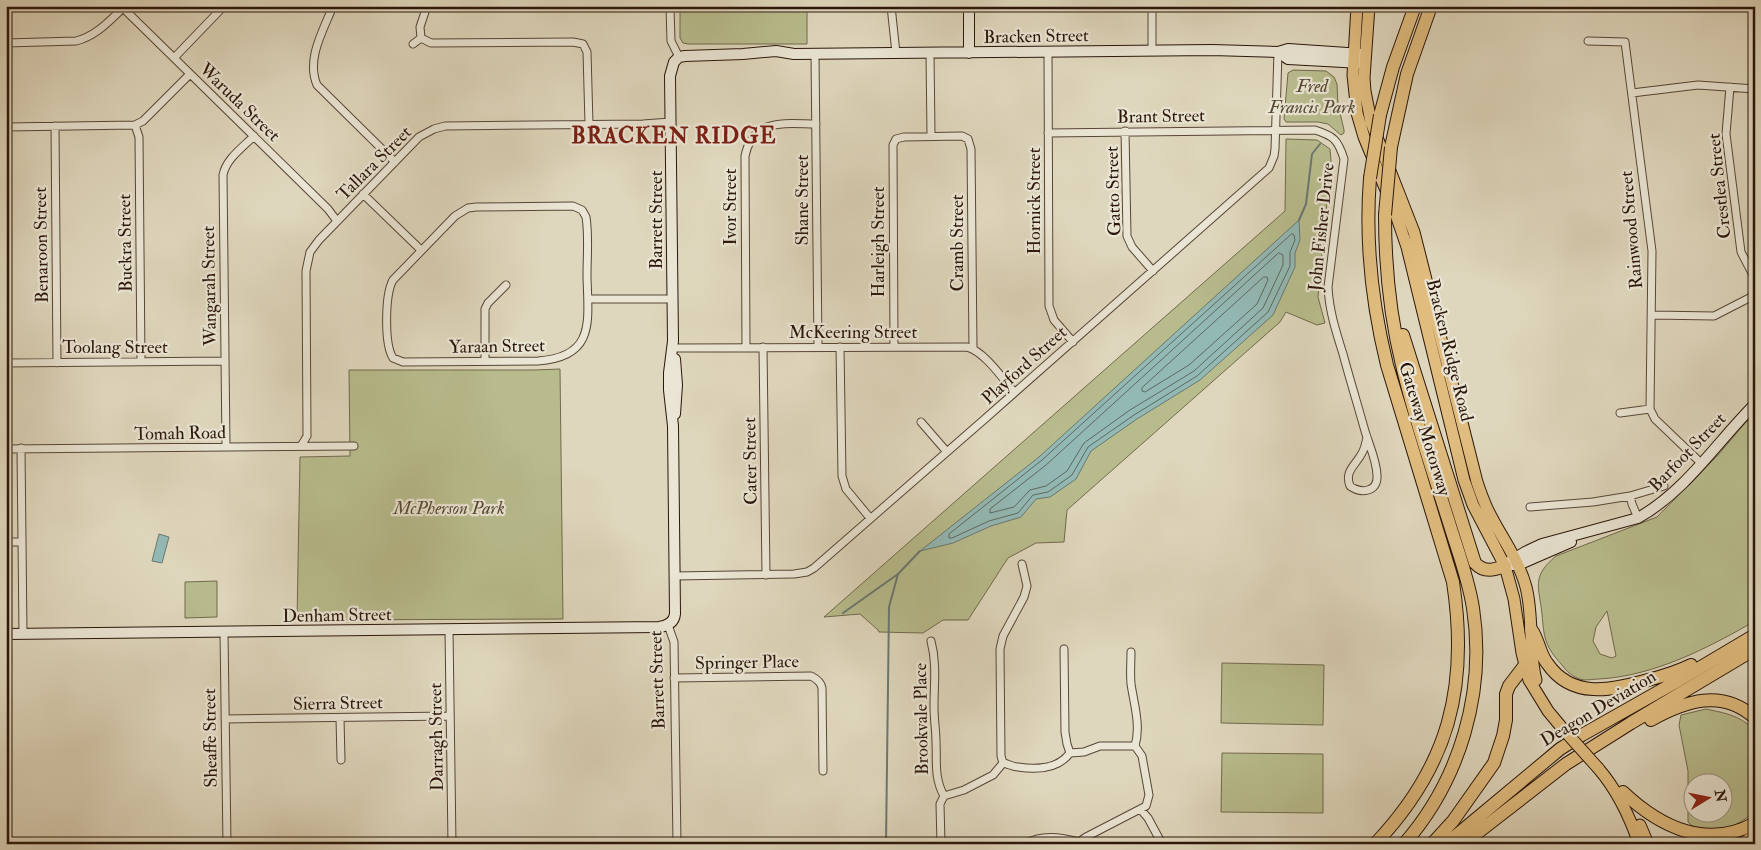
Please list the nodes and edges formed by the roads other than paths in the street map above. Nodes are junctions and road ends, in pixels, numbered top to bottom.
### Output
1 (224, 6) edge
2 (333, 6) edge
3 (427, 6) edge
4 (670, 6) edge
5 (891, 6) edge
6 (969, 6) edge
7 (1152, 6) edge
8 (1350, 6) edge
9 (1369, 6) edge
10 (1415, 6) edge
11 (1430, 6) edge
12 (122, 7) edge
13 (1357, 12) edge
14 (421, 38) junction
15 (1588, 41) dead end
16 (6, 43) edge
17 (413, 44) dead end
18 (1152, 50) junction
19 (1048, 52) junction
20 (1278, 52) junction
21 (930, 53) junction
22 (970, 53) junction
23 (815, 54) junction
24 (896, 54) junction
25 (174, 58) junction
26 (679, 58) junction
27 (1359, 58) junction
28 (190, 74) junction
29 (1730, 87) junction
30 (1755, 89) edge
31 (1632, 93) junction
32 (672, 122) junction
33 (135, 124) junction
34 (589, 124) junction
35 (816, 124) junction
36 (55, 126) junction
37 (6, 127) edge
38 (1275, 130) junction
39 (1048, 132) junction
40 (1126, 132) junction
41 (254, 136) junction
42 (931, 136) junction
43 (394, 162) junction
44 (364, 194) junction
45 (337, 221) junction
46 (421, 250) junction
47 (1153, 270) junction
48 (1755, 279) edge
49 (506, 286) dead end
50 (1755, 295) edge
51 (588, 299) junction
52 (673, 299) junction
53 (1392, 314) junction
54 (1652, 316) junction
55 (1073, 342) junction
56 (894, 346) junction
57 (746, 347) junction
58 (763, 347) junction
59 (818, 347) junction
60 (840, 347) junction
61 (673, 348) junction
62 (973, 348) junction
63 (225, 361) junction
64 (485, 361) junction
65 (57, 362) junction
66 (141, 362) junction
67 (6, 363) edge
68 (1014, 392) junction
69 (1755, 404) edge
70 (1650, 409) junction
71 (1620, 413) dead end
72 (921, 422) dead end
73 (1367, 436) junction
74 (301, 446) junction
75 (354, 446) dead end
76 (226, 447) junction
77 (21, 448) junction
78 (6, 449) edge
79 (947, 452) junction
80 (1701, 462) junction
81 (1664, 486) dead end
82 (1630, 496) junction
83 (1530, 507) dead end
84 (870, 518) junction
85 (1638, 518) junction
86 (6, 542) edge
87 (22, 542) junction
88 (1512, 563) junction
89 (1022, 564) dead end
90 (766, 575) junction
91 (675, 576) junction
92 (668, 625) junction
93 (1531, 629) junction
94 (449, 630) junction
95 (224, 632) junction
96 (6, 634) edge
97 (23, 634) junction
98 (1755, 635) edge
99 (931, 641) dead end
100 (1755, 649) edge
101 (1064, 650) dead end
102 (1728, 651) junction
103 (1131, 652) dead end
104 (1525, 665) junction
105 (674, 678) junction
106 (1539, 696) junction
107 (450, 716) junction
108 (340, 718) junction
109 (1755, 718) edge
110 (225, 719) junction
111 (1601, 742) junction
112 (1135, 746) junction
113 (1070, 753) junction
114 (341, 760) dead end
115 (1003, 763) junction
116 (823, 771) dead end
117 (1608, 780) junction
118 (1623, 792) junction
119 (944, 796) junction
120 (1141, 810) junction
121 (1755, 822) edge
122 (1755, 836) edge
123 (1708, 842) edge
124 (1079, 843) edge
125 (227, 844) edge
126 (452, 844) edge
127 (677, 844) edge
128 (941, 844) edge
129 (1025, 844) edge
130 (1162, 844) edge
131 (1375, 844) edge
132 (1404, 844) edge
133 (1432, 844) edge
134 (1446, 844) edge
135 (1463, 844) edge
136 (1639, 844) edge
137 (1648, 844) edge
138 (1742, 844) edge

1 - 25 street
2 - 43 street
3 - 14 street
4 - 26 street
5 - 24 street
6 - 22 street
7 - 18 street
8 - 13 main road
9 - 27 main road, Bracken Ridge Road
10 - 131 highway, Gateway Motorway, bridge
11 - 53 highway, Gateway Motorway, bridge
12 - 16 street
12 - 25 street, Waruda Street
13 - 27 main road, Bracken Ridge Road
14 - 17 street
14 - 34 street
15 - 31 street, Rainwood Street
18 - 19 street, Bracken Street
18 - 20 street, Bracken Street
19 - 22 street, Bracken Street
19 - 39 street, Hornick Street
20 - 27 street, Bracken Street
20 - 38 street, Playford Street
21 - 22 street, Bracken Street
21 - 24 street, Bracken Street
21 - 42 street
23 - 24 street, Bracken Street
23 - 26 street, Bracken Street
23 - 35 street, Shane Street
25 - 28 street, Waruda Street
26 - 32 street, Barrett Street
27 - 88 main road, Bracken Ridge Road
28 - 33 street
28 - 41 street, Waruda Street
29 - 30 street
29 - 31 street
29 - 48 street, Crestlea Street
31 - 54 street, Rainwood Street
32 - 34 street, Tallara Street
32 - 52 street, Barrett Street
33 - 36 street
33 - 66 street, Buckra Street
34 - 43 street, Tallara Street
35 - 57 street, Ivor Street
35 - 59 street, Shane Street
36 - 37 street
36 - 65 street, Benaroon Street
38 - 40 street, Brant Street
38 - 47 street, Playford Street
38 - 73 street, John Fisher Drive
39 - 40 street, Brant Street
39 - 55 street, Hornick Street
40 - 47 street, Gatto Street
41 - 45 street, Waruda Street
41 - 63 street, Wangarah Street
42 - 56 street, Harleigh Street
42 - 62 street, Cramb Street
43 - 44 street, Tallara Street
44 - 45 street, Tallara Street
44 - 46 street
45 - 74 street, Tallara Street
46 - 51 street, Yaraan Street
46 - 64 street, Yaraan Street
47 - 55 street, Playford Street
49 - 64 street
50 - 54 street
51 - 52 street
51 - 64 street, Yaraan Street
52 - 61 street, Barrett Street
53 - 88 highway
53 - 132 highway, Gateway Motorway
54 - 70 street, Rainwood Street
55 - 68 street, Playford Street
56 - 60 street, McKeering Street
56 - 62 street, McKeering Street
57 - 58 street, McKeering Street
57 - 61 street, McKeering Street
58 - 59 street, McKeering Street
58 - 90 street, Cater Street
59 - 60 street, McKeering Street
60 - 84 street
61 - 91 street, Barrett Street
62 - 68 street
63 - 66 street, Toolang Street
63 - 76 street, Wangarah Street
65 - 66 street, Toolang Street
65 - 67 street, Toolang Street
68 - 79 street, Playford Street
69 - 80 street, Barfoot Street
70 - 71 street
70 - 80 street
72 - 79 street
73 - 73 street, John Fisher Drive
74 - 75 street, Tomah Road
74 - 76 street, Tomah Road
76 - 77 street, Tomah Road
77 - 78 street, Tomah Road
77 - 87 street
79 - 84 street, Playford Street
80 - 85 street, Barfoot Street
81 - 82 street, Barfoot Street
82 - 83 street, Barfoot Street
82 - 85 street, Barfoot Street
84 - 90 street, Playford Street
85 - 88 street, Barfoot Street
86 - 87 street
87 - 97 street
88 - 93 main road, Bracken Ridge Road
88 - 104 main road, Bracken Ridge Road
89 - 115 street
90 - 91 street, Playford Street
91 - 92 street, Barrett Street
92 - 94 street, Denham Street
92 - 105 street, Barrett Street
93 - 102 highway
93 - 106 main road, Bracken Ridge Road
94 - 95 street, Denham Street
94 - 107 street, Darragh Street
95 - 97 street, Denham Street
95 - 110 street, Sheaffe Street
96 - 97 street, Denham Street
98 - 102 highway, Deagon Deviation
99 - 119 street, Brookvale Place
100 - 111 highway, Deagon Deviation
101 - 113 street
102 - 134 highway, Deagon Deviation
103 - 112 street
104 - 106 main road, Bracken Ridge Road
104 - 133 highway
105 - 116 street, Springer Place
105 - 127 street, Barrett Street
106 - 117 main road, Bracken Ridge Road, bridge
107 - 108 street, Sierra Street
107 - 126 street, Darragh Street
108 - 110 street, Sierra Street
108 - 114 street
109 - 111 highway
110 - 125 street, Sheaffe Street
111 - 135 highway, Deagon Deviation
112 - 113 street
112 - 120 street
113 - 115 street
115 - 119 street
117 - 118 main road, Bracken Ridge Road
117 - 136 main road, Bracken Ridge Road
118 - 123 highway
118 - 137 main road, Bracken Ridge Road
119 - 128 street
120 - 124 street
120 - 130 street
121 - 123 highway
122 - 138 highway
124 - 129 street

